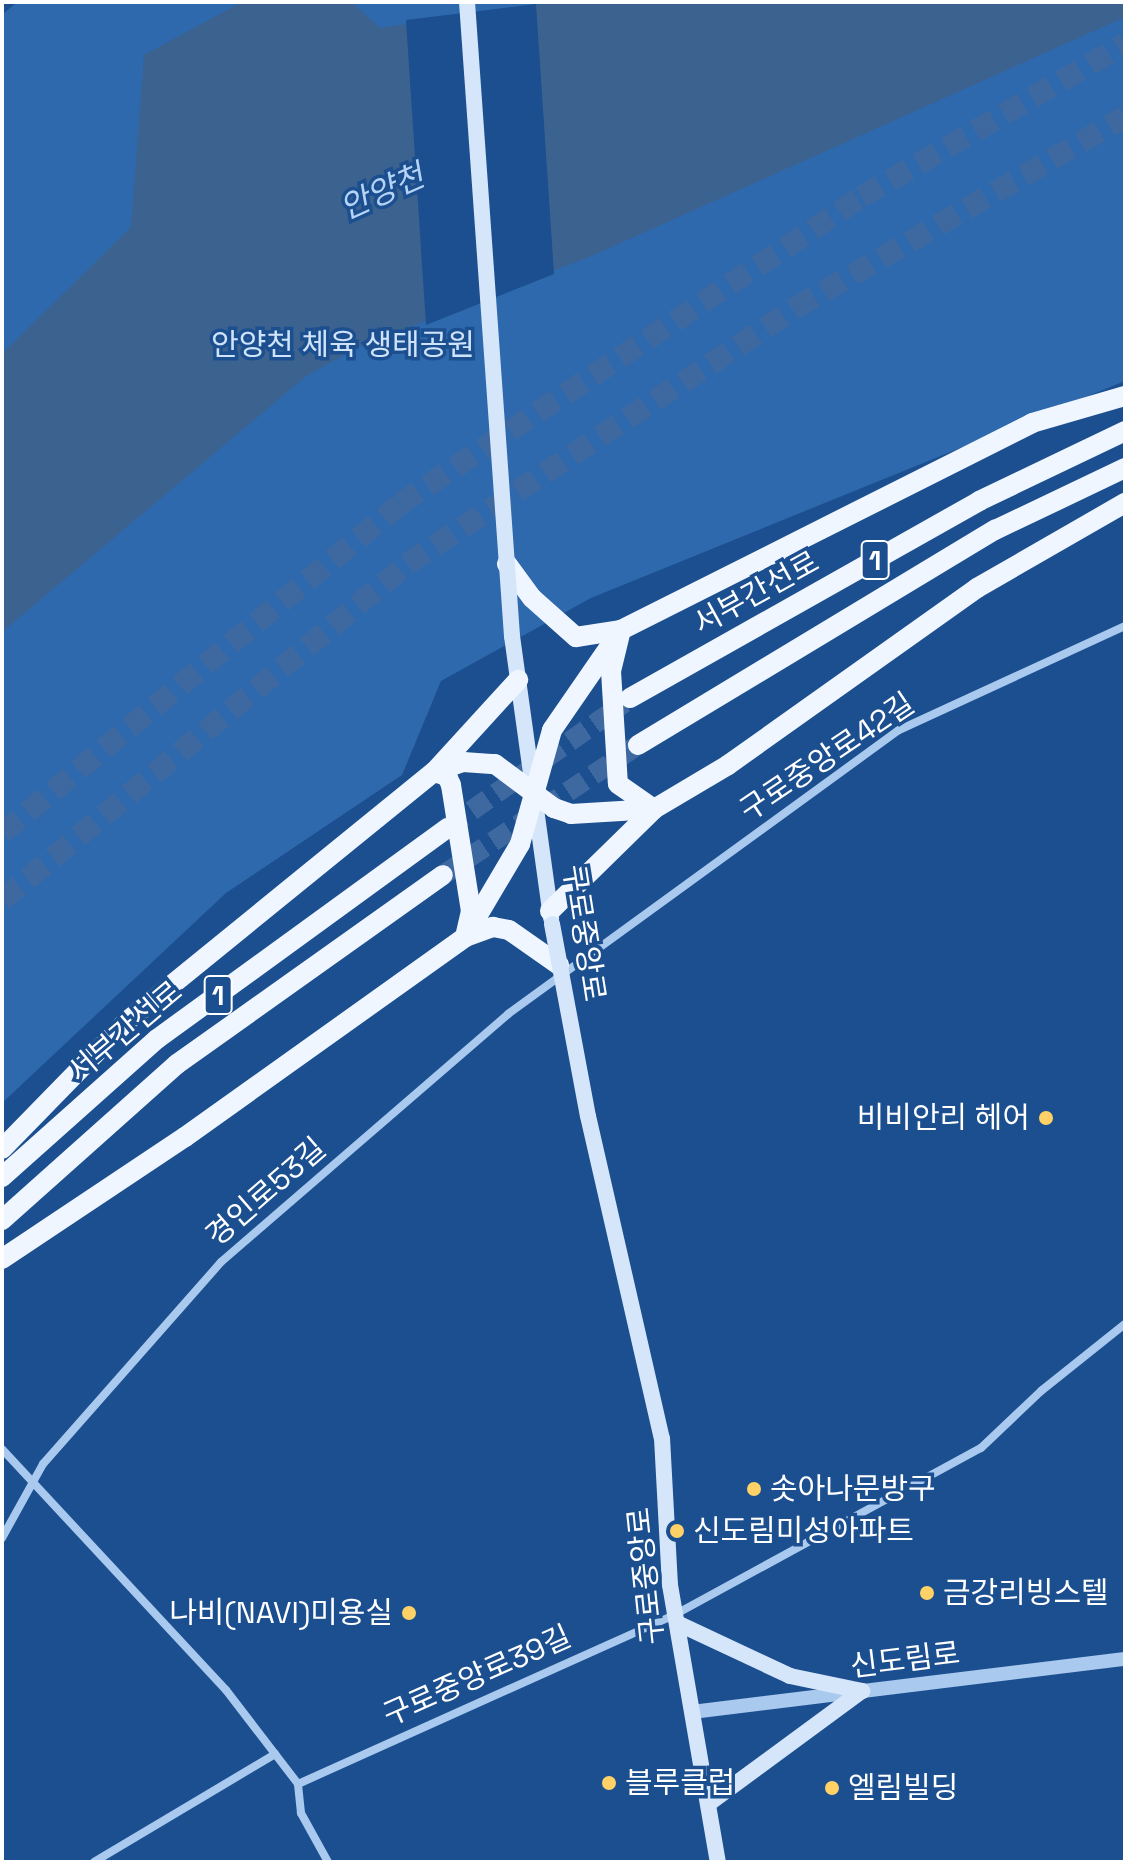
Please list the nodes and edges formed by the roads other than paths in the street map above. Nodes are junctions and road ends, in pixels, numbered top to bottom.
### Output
1 (467, 2) edge
2 (1125, 396) edge
3 (1125, 431) edge
4 (1125, 468) edge
5 (1125, 503) edge
6 (507, 564) junction
7 (1125, 626) edge
8 (621, 630) junction
9 (518, 680) junction
10 (630, 698) tunnel mouth
11 (638, 745) tunnel mouth
12 (434, 772) junction
13 (534, 791) junction
14 (654, 809) junction
15 (447, 828) tunnel mouth
16 (443, 875) tunnel mouth
17 (551, 918) junction
18 (615, 933) joint
19 (465, 937) junction
20 (559, 965) junction
21 (2, 1149) edge
22 (2, 1177) edge
23 (2, 1220) edge
24 (2, 1259) edge
25 (1125, 1324) edge
26 (2, 1449) edge
27 (33, 1482) junction
28 (2, 1538) edge
29 (676, 1618) junction
30 (1125, 1659) edge
31 (862, 1691) junction
32 (692, 1712) junction
33 (275, 1754) junction
34 (298, 1784) junction
35 (708, 1804) junction
36 (94, 1862) edge
37 (328, 1862) edge
38 (718, 1862) edge

1 - 6 main road, 구로중앙로, bridge
2 - 8 main road
3 - 10 main road, 서부간선로 / 1
4 - 11 main road, 1
5 - 14 main road
6 - 8 main road
6 - 9 main road, 구로중앙로, bridge
7 - 18 street, 구로중앙로42길
8 - 13 main road
8 - 14 main road
9 - 12 main road
9 - 13 main road, 구로중앙로
12 - 13 main road
12 - 19 main road
12 - 21 main road
13 - 14 main road
13 - 17 main road, 구로중앙로
13 - 19 main road
14 - 17 main road
15 - 22 main road, 서부간선로 / 1
16 - 23 main road, 서부간선로 / 1
17 - 20 main road, 구로중앙로, bridge
18 - 27 street, 경인로53길
19 - 20 main road
19 - 24 main road
20 - 29 main road, 구로중앙로, bridge
25 - 29 street, 구로중앙로39길
26 - 27 street
27 - 28 street, 경인로53길
27 - 33 street
29 - 31 main road
29 - 32 main road, 구로중앙로
29 - 34 street, 구로중앙로39길
30 - 31 street, 신도림로
31 - 32 street, 신도림로
31 - 35 main road
32 - 35 main road, 구로중앙로
33 - 34 street
33 - 36 street
34 - 37 street
35 - 38 main road, 구로중앙로

